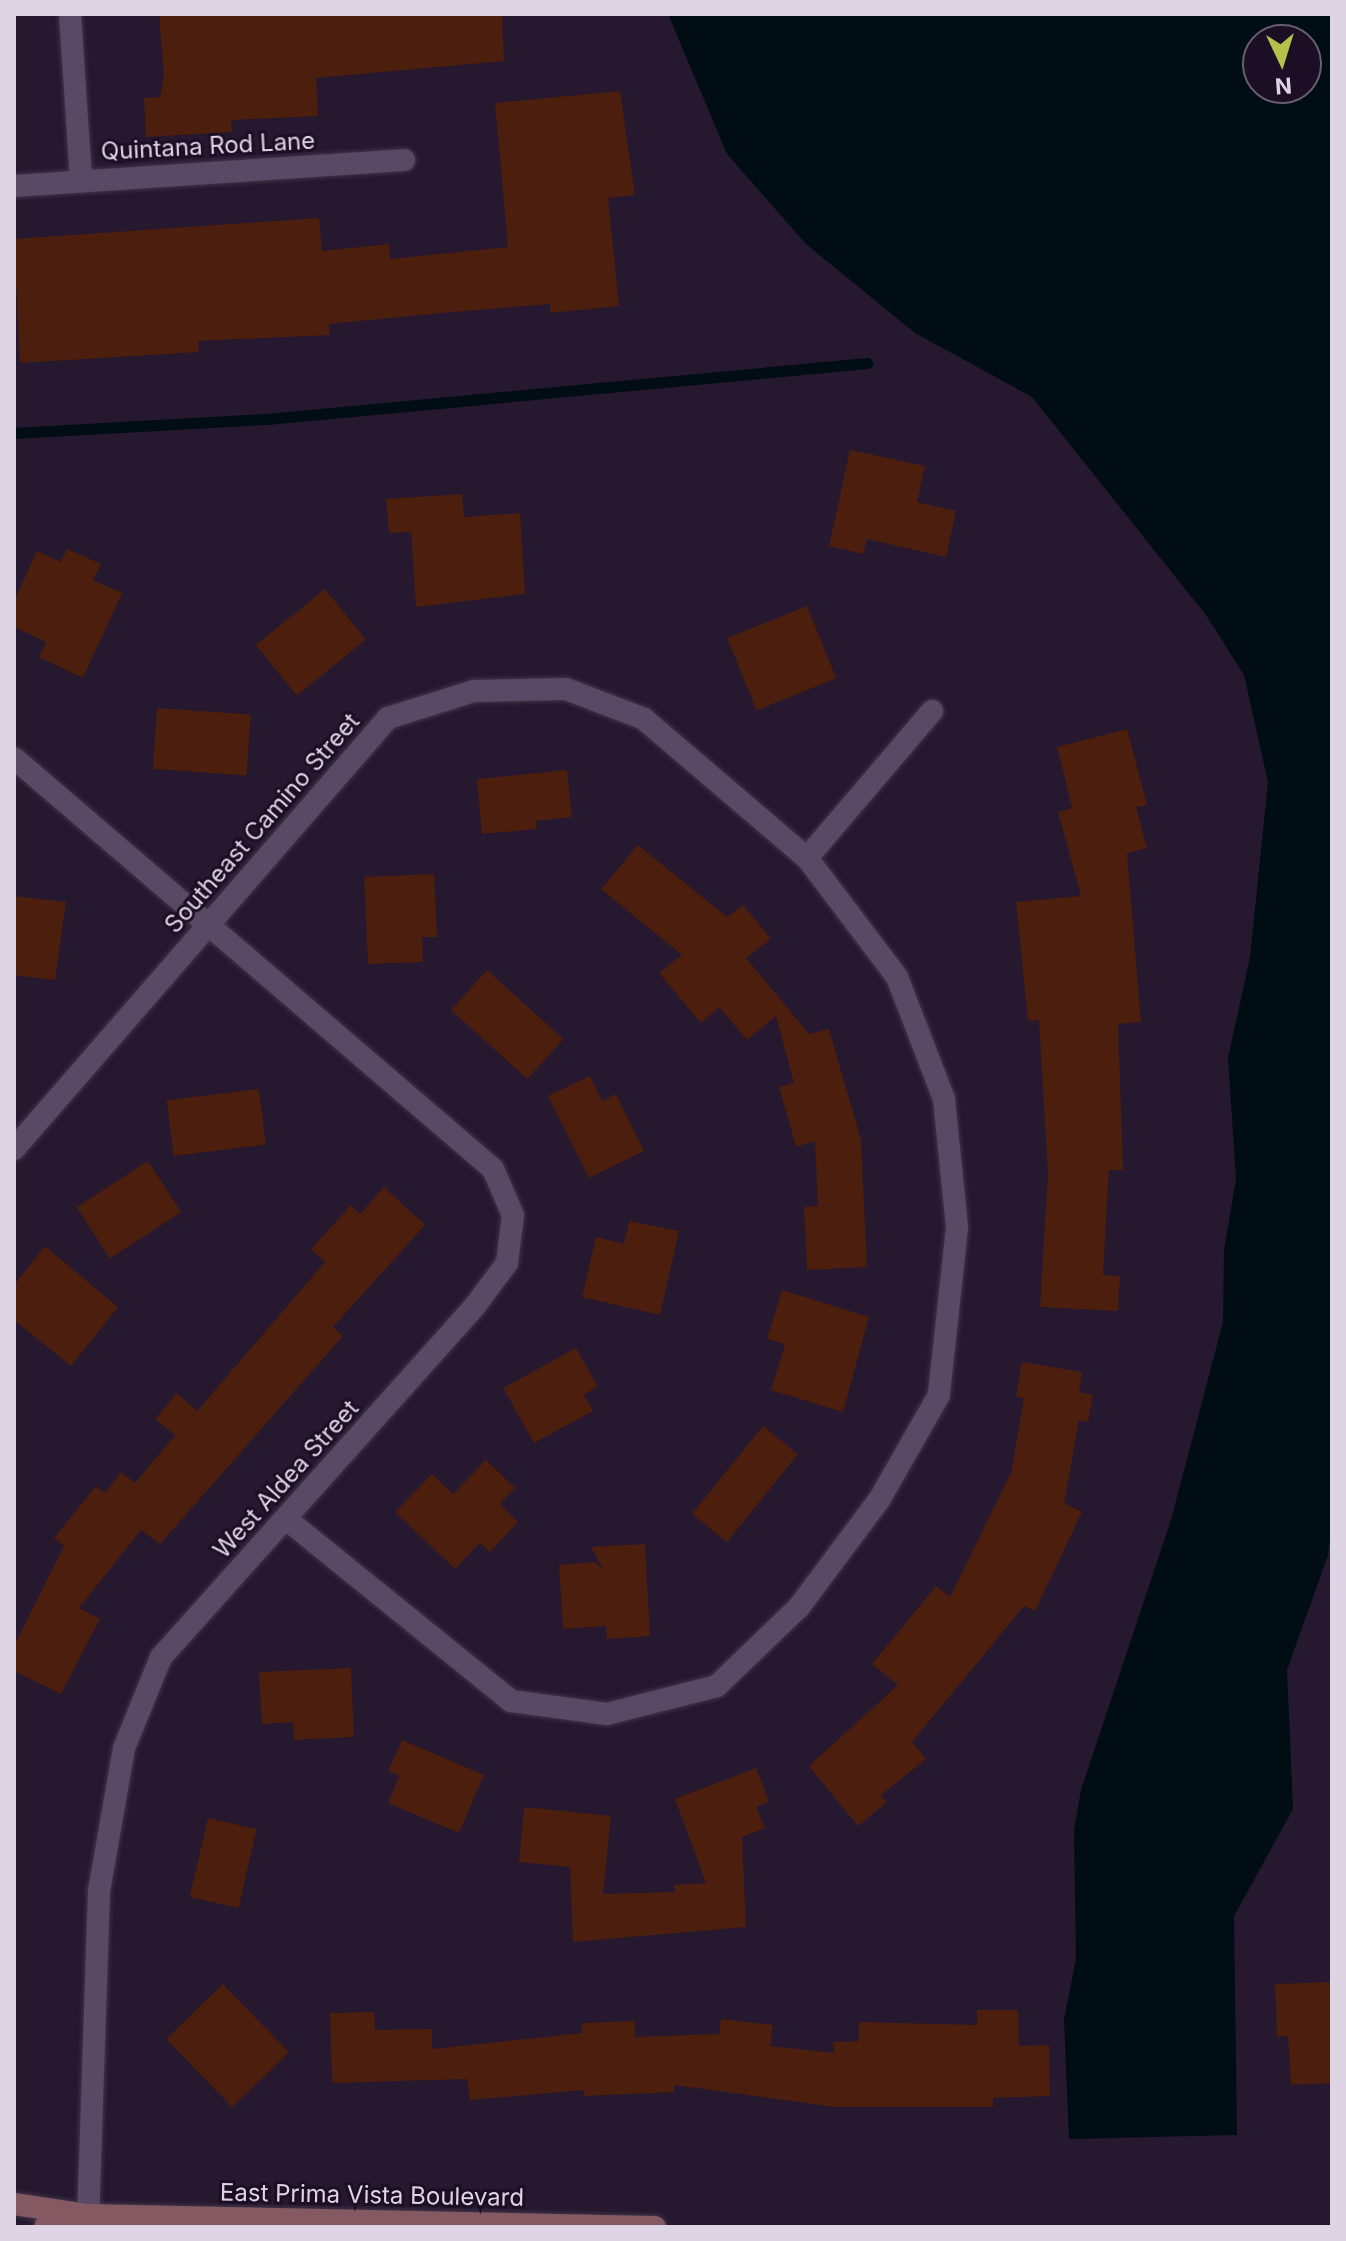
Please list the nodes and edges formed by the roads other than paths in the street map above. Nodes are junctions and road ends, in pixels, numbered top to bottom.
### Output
1 (70, 14) edge
2 (404, 160) dead end
3 (81, 180) junction
4 (14, 186) edge
5 (932, 711) dead end
6 (14, 758) edge
7 (807, 858) junction
8 (208, 922) junction
9 (14, 1149) edge
10 (286, 1519) junction
11 (14, 2204) edge
12 (88, 2215) junction
13 (45, 2227) edge
14 (655, 2227) edge

1 - 3 street
2 - 3 street, Quintana Rod Lane
3 - 4 street, Quintana Rod Lane
5 - 7 street
6 - 8 street, West Aldea Street
7 - 8 street, Southeast Camino Street
7 - 10 street, Southeast Camino Street
8 - 9 street, Southeast Camino Street
8 - 10 street, West Aldea Street
10 - 12 street, West Aldea Street
11 - 12 main road, East Prima Vista Boulevard
12 - 13 main road, East Prima Vista Boulevard
12 - 14 main road, East Prima Vista Boulevard

